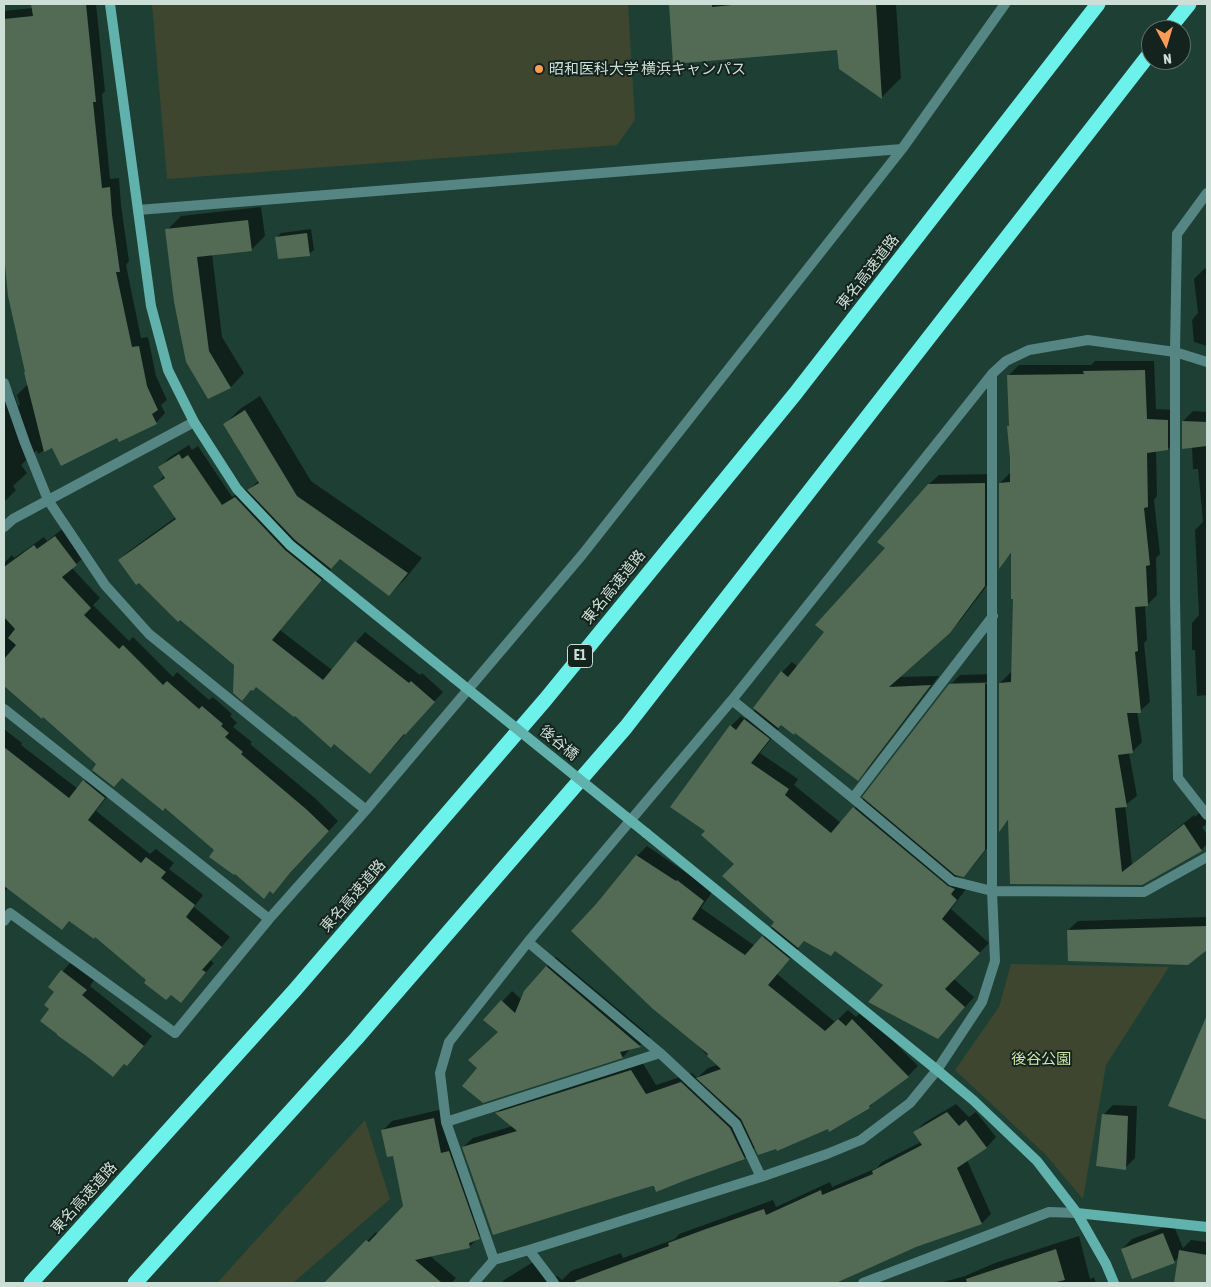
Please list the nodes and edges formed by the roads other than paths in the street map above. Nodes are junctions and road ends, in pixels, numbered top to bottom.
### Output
1 (110, 4) edge
2 (1005, 4) edge
3 (1098, 4) edge
4 (1189, 4) edge
5 (1176, 20) edge
6 (1141, 65) edge
7 (902, 149) junction
8 (1206, 196) edge
9 (138, 210) junction
10 (1175, 352) junction
11 (1207, 362) edge
12 (992, 374) junction
13 (4, 383) edge
14 (194, 422) junction
15 (48, 500) junction
16 (4, 527) edge
17 (993, 616) junction
18 (732, 700) junction
19 (4, 709) edge
20 (853, 798) junction
21 (366, 810) junction
22 (1207, 815) edge
23 (1207, 857) edge
24 (992, 891) junction
25 (6, 914) edge
26 (269, 919) junction
27 (528, 942) junction
28 (660, 1053) junction
29 (938, 1070) junction
30 (446, 1122) junction
31 (761, 1177) junction
32 (1077, 1213) junction
33 (1207, 1226) edge
34 (529, 1250) junction
35 (494, 1260) junction
36 (31, 1283) edge
37 (135, 1283) edge
38 (474, 1283) edge
39 (554, 1283) edge
40 (863, 1283) edge
41 (1114, 1283) edge

1 - 9 street, 後谷橋
2 - 7 street
3 - 36 highway, 東名高速道路 / E1
4 - 5 highway
6 - 37 highway
7 - 9 street
7 - 21 street
8 - 10 street
9 - 14 street, 後谷橋
10 - 11 street
10 - 12 street
10 - 22 street
12 - 17 street
12 - 18 street
13 - 15 street
14 - 15 street
14 - 29 street, 後谷橋, bridge
15 - 16 street
15 - 21 street
17 - 20 street
17 - 24 street
18 - 20 street
18 - 27 street
19 - 26 street
20 - 24 street
21 - 26 street
23 - 24 street
24 - 29 street
25 - 26 street
27 - 28 street
27 - 30 street
28 - 30 street
28 - 31 street
29 - 31 street
29 - 32 street, 後谷橋
30 - 35 street
31 - 34 street
32 - 33 street
32 - 40 street
32 - 41 street, 後谷橋
34 - 35 street
34 - 39 street
35 - 38 street

